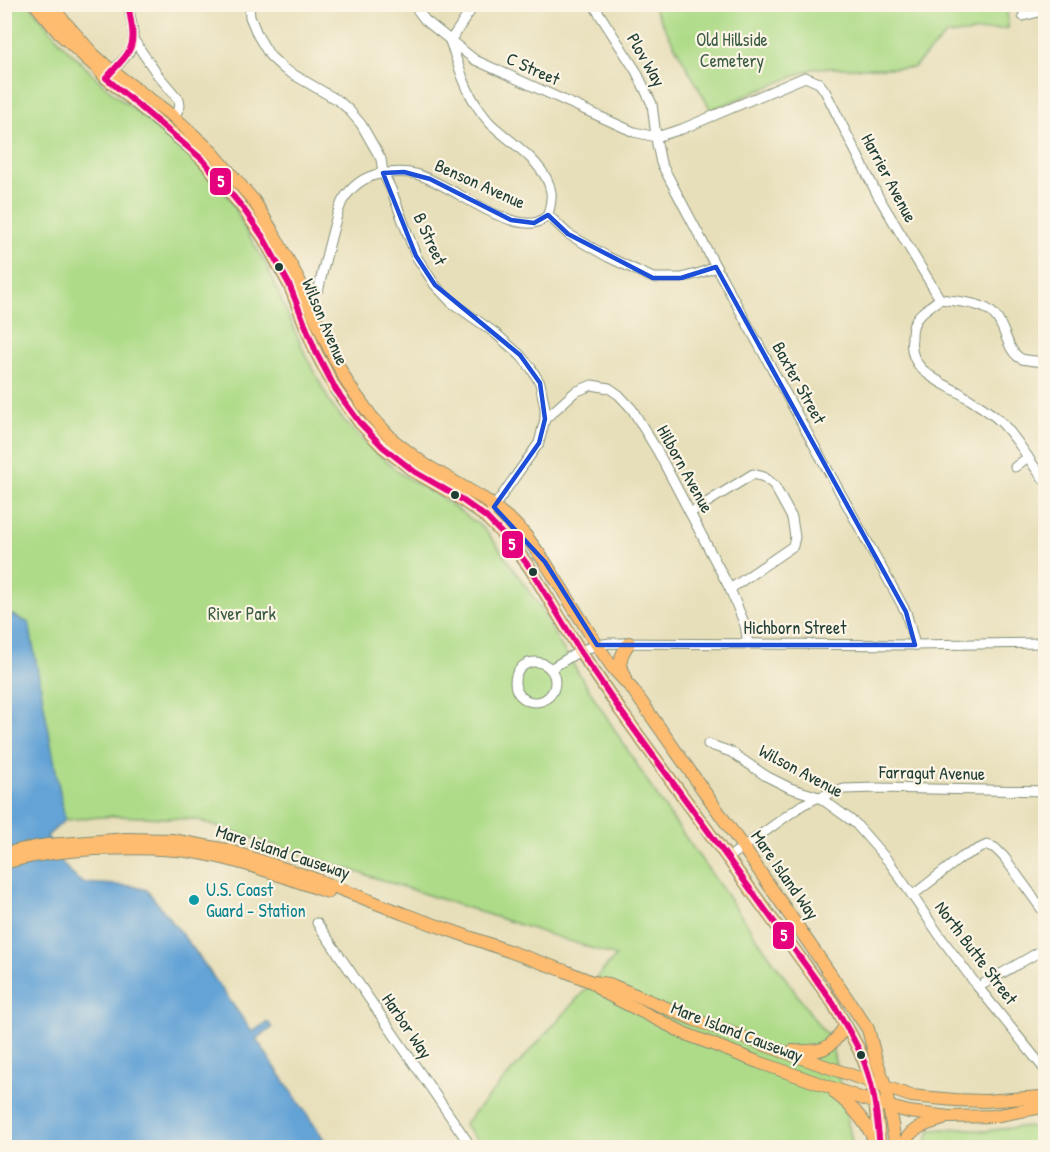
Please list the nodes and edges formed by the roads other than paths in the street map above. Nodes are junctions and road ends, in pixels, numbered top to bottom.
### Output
1 (35, 4) edge
2 (49, 4) edge
3 (128, 4) edge
4 (249, 4) edge
5 (413, 4) edge
6 (475, 4) edge
7 (593, 4) edge
8 (1046, 10) edge
9 (1023, 15) dead end
10 (133, 39) junction
11 (450, 42) junction
12 (109, 74) junction
13 (174, 117) junction
14 (656, 137) junction
15 (383, 173) junction
16 (548, 215) junction
17 (716, 267) junction
18 (299, 295) junction
19 (940, 299) junction
20 (1046, 362) edge
21 (545, 419) junction
22 (1028, 457) junction
23 (1015, 467) dead end
24 (1046, 482) edge
25 (490, 512) junction
26 (690, 513) junction
27 (730, 590) junction
28 (629, 643) junction
29 (748, 644) junction
30 (1046, 644) edge
31 (597, 645) junction
32 (915, 645) junction
33 (580, 651) junction
34 (550, 669) junction
35 (633, 690) junction
36 (708, 744) dead end
37 (1046, 791) edge
38 (819, 797) junction
39 (76, 846) junction
40 (743, 846) junction
41 (4, 854) edge
42 (728, 858) junction
43 (4, 863) edge
44 (913, 895) junction
45 (1046, 915) edge
46 (317, 923) dead end
47 (1046, 948) edge
48 (592, 982) junction
49 (978, 987) junction
50 (845, 1026) junction
51 (778, 1050) junction
52 (1046, 1071) edge
53 (871, 1083) junction
54 (821, 1084) junction
55 (885, 1088) junction
56 (1046, 1099) edge
57 (875, 1103) junction
58 (1046, 1104) edge
59 (890, 1107) junction
60 (950, 1117) junction
61 (472, 1148) edge
62 (879, 1148) edge
63 (896, 1148) edge
64 (901, 1148) edge

1 - 12 main road, Wilson Avenue
2 - 12 main road, Wilson Avenue
3 - 10 street
4 - 15 street, B Street
5 - 11 street, C Street
6 - 11 street
7 - 14 street, Plov Way
8 - 9 street
10 - 12 street
10 - 13 street
11 - 14 street, C Street
11 - 16 street, Benson Avenue
12 - 13 main road, Wilson Avenue
12 - 18 main road, Wilson Avenue
13 - 18 main road, Wilson Avenue
14 - 17 street, Baxter Street
14 - 19 street, Harrier Avenue
15 - 16 street, Benson Avenue
15 - 18 street, Benson Avenue
15 - 21 street, B Street
16 - 17 street
17 - 32 street, Baxter Street
18 - 25 main road, Wilson Avenue
19 - 20 street
19 - 22 street
21 - 25 street, B Street
21 - 26 street, Hilborn Avenue
22 - 23 street
22 - 24 street
25 - 31 main road, Wilson Avenue
25 - 33 main road, Wilson Avenue
26 - 27 street, Hilborn Avenue
26 - 27 street
27 - 29 street, Hilborn Avenue
28 - 29 street, Hichborn Street
28 - 31 street, Hichborn Street
28 - 35 main road
29 - 32 street, Hichborn Street
30 - 32 street, Hichborn Street
31 - 33 street, Hichborn Street
31 - 35 main road, Mare Island Way
33 - 34 street, Hichborn Street
33 - 42 main road, Mare Island Way
34 - 34 street
35 - 40 main road, Mare Island Way
36 - 38 street, Wilson Avenue
37 - 38 street, Farragut Avenue
38 - 40 street, Farragut Avenue
38 - 44 street, Wilson Avenue
39 - 41 main road, Mare Island Causeway
39 - 43 main road, Mare Island Causeway
39 - 48 main road, Mare Island Causeway
40 - 42 street, Farragut Avenue
40 - 55 main road, Mare Island Way
42 - 50 main road, Mare Island Way
44 - 45 street
44 - 49 street, North Butte Street
46 - 61 street, Harbor Way
47 - 49 street
48 - 51 main road, Mare Island Causeway
48 - 54 main road, Mare Island Causeway
49 - 52 street, North Butte Street
50 - 51 main road
50 - 53 main road, Mare Island Way
51 - 53 main road, Mare Island Causeway
53 - 55 main road, Mare Island Causeway
53 - 57 main road, Mare Island Way
54 - 57 main road, Mare Island Causeway
54 - 62 main road
55 - 56 main road, Mare Island Causeway
55 - 59 main road, Mare Island Way
57 - 59 main road, Mare Island Causeway
57 - 62 main road, Mare Island Way
58 - 60 main road
59 - 60 main road, Mare Island Causeway
59 - 63 main road, Mare Island Way
60 - 64 main road

